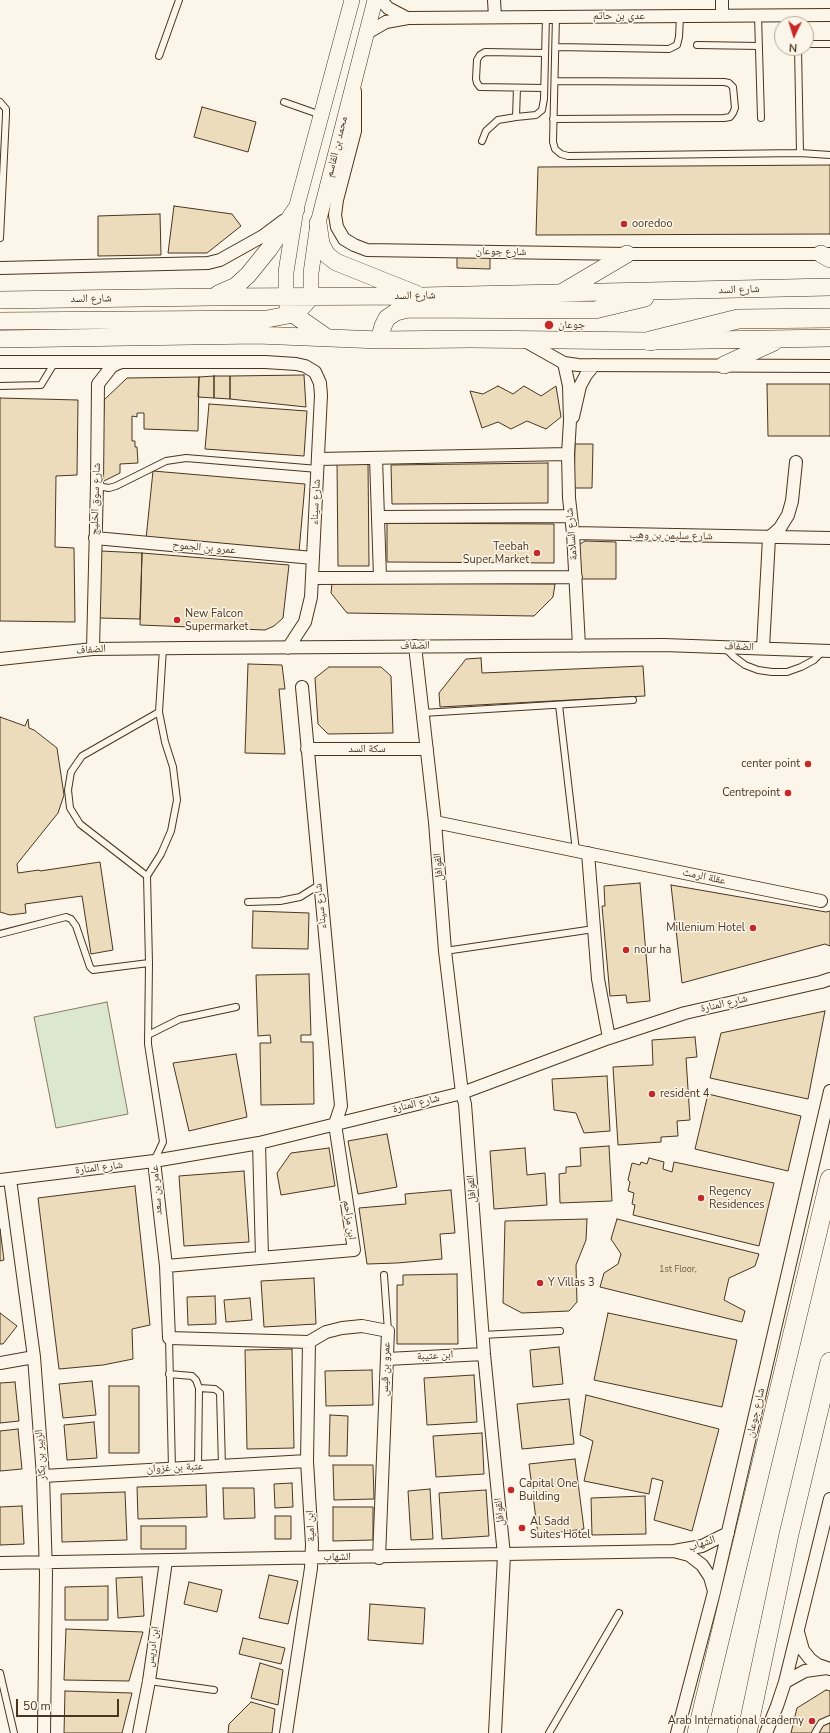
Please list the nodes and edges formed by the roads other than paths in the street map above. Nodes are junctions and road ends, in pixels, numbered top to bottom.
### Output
1 (178, 0) edge
2 (352, 0) edge
3 (375, 0) edge
4 (381, 0) edge
5 (494, 0) edge
6 (722, 0) edge
7 (830, 14) edge
8 (722, 15) junction
9 (758, 15) junction
10 (551, 16) junction
11 (680, 16) junction
12 (814, 16) edge
13 (495, 17) junction
14 (774, 17) edge
15 (408, 18) junction
16 (367, 33) junction
17 (814, 44) edge
18 (830, 44) edge
19 (697, 45) dead end
20 (759, 46) junction
21 (556, 47) junction
22 (545, 53) junction
23 (159, 56) dead end
24 (798, 56) edge
25 (355, 74) junction
26 (555, 81) junction
27 (517, 88) junction
28 (544, 88) junction
29 (0, 102) edge
30 (284, 102) dead end
31 (322, 115) junction
32 (516, 117) junction
33 (761, 118) dead end
34 (553, 119) junction
35 (482, 141) dead end
36 (800, 153) junction
37 (830, 155) edge
38 (296, 209) junction
39 (318, 223) junction
40 (0, 238) edge
41 (626, 254) junction
42 (827, 256) edge
43 (0, 268) edge
44 (830, 287) edge
45 (668, 292) junction
46 (561, 294) junction
47 (286, 296) junction
48 (422, 296) junction
49 (212, 297) junction
50 (311, 297) junction
51 (2, 299) edge
52 (293, 314) junction
53 (830, 318) edge
54 (0, 321) edge
55 (326, 337) junction
56 (830, 338) edge
57 (0, 339) edge
58 (523, 339) junction
59 (781, 339) junction
60 (380, 340) junction
61 (650, 340) junction
62 (55, 361) junction
63 (123, 361) junction
64 (0, 362) edge
65 (564, 363) junction
66 (594, 365) junction
67 (724, 365) junction
68 (830, 366) edge
69 (0, 386) edge
70 (570, 421) junction
71 (568, 454) junction
72 (376, 458) junction
73 (796, 462) dead end
74 (318, 464) junction
75 (97, 484) junction
76 (571, 516) junction
77 (378, 517) junction
78 (573, 533) junction
79 (95, 538) junction
80 (769, 538) junction
81 (830, 538) edge
82 (313, 558) junction
83 (576, 577) junction
84 (312, 578) junction
85 (380, 578) junction
86 (415, 646) junction
87 (580, 646) junction
88 (724, 646) junction
89 (163, 648) junction
90 (288, 648) junction
91 (763, 648) junction
92 (93, 649) junction
93 (827, 651) edge
94 (0, 659) edge
95 (302, 687) dead end
96 (633, 700) dead end
97 (559, 705) junction
98 (159, 712) junction
99 (423, 713) junction
100 (307, 749) junction
101 (427, 749) junction
102 (435, 822) junction
103 (582, 852) junction
104 (147, 876) junction
105 (319, 885) junction
106 (821, 901) dead end
107 (248, 902) dead end
108 (594, 929) junction
109 (0, 934) edge
110 (445, 951) junction
111 (149, 963) junction
112 (827, 982) edge
113 (236, 1007) dead end
114 (148, 1035) junction
115 (609, 1038) junction
116 (830, 1091) edge
117 (462, 1093) junction
118 (335, 1124) junction
119 (259, 1143) junction
120 (154, 1161) junction
121 (5, 1179) edge
122 (830, 1179) edge
123 (262, 1257) junction
124 (166, 1266) junction
125 (384, 1275) dead end
126 (388, 1331) junction
127 (560, 1331) dead end
128 (482, 1335) junction
129 (169, 1338) junction
130 (309, 1342) junction
131 (484, 1354) junction
132 (34, 1357) junction
133 (387, 1359) junction
134 (830, 1362) edge
135 (0, 1363) edge
136 (169, 1374) junction
137 (199, 1388) junction
138 (307, 1461) junction
139 (222, 1466) junction
140 (198, 1467) junction
141 (172, 1469) junction
142 (43, 1476) junction
143 (830, 1499) edge
144 (735, 1501) junction
145 (746, 1527) junction
146 (728, 1533) junction
147 (674, 1551) junction
148 (504, 1555) junction
149 (312, 1557) junction
150 (379, 1558) junction
151 (166, 1561) junction
152 (45, 1563) junction
153 (0, 1564) edge
154 (714, 1592) junction
155 (620, 1613) dead end
156 (798, 1630) junction
157 (829, 1669) edge
158 (0, 1673) edge
159 (149, 1681) junction
160 (785, 1682) junction
161 (214, 1690) dead end
162 (830, 1719) edge
163 (14, 1733) edge
164 (44, 1733) edge
165 (139, 1733) edge
166 (286, 1733) edge
167 (495, 1733) edge
168 (549, 1733) edge
169 (677, 1733) edge
170 (697, 1733) edge
171 (747, 1733) edge
172 (766, 1733) edge
173 (816, 1733) edge

1 - 23 lane
2 - 31 street, محمد بن القاسم
3 - 16 street, محمد بن القاسم
4 - 15 street, عدي بن حاتم
5 - 13 street
6 - 8 street
7 - 12 street, عدي بن حاتم
8 - 9 street, عدي بن حاتم
8 - 11 street, عدي بن حاتم
9 - 14 street, عدي بن حاتم
9 - 20 lane
10 - 11 street, عدي بن حاتم
10 - 13 street, عدي بن حاتم
10 - 21 lane
10 - 22 lane
11 - 21 lane
13 - 15 street, عدي بن حاتم
15 - 16 street, عدي بن حاتم
16 - 25 street, محمد بن القاسم
17 - 18 lane
19 - 20 lane
20 - 33 lane
21 - 26 lane
22 - 27 lane
22 - 28 lane
24 - 36 lane
25 - 39 street, محمد بن القاسم
25 - 41 street, شارع جوعان
26 - 34 lane
26 - 34 lane
27 - 28 lane
27 - 32 lane
28 - 32 lane
29 - 40 lane
30 - 31 lane
31 - 38 street, محمد بن القاسم
32 - 35 lane
34 - 36 lane
36 - 37 lane
38 - 43 street
38 - 47 street, محمد بن القاسم
38 - 49 main road
39 - 48 main road
39 - 50 street, محمد بن القاسم
41 - 42 street, شارع جوعان
41 - 46 main road
44 - 45 main road, شارع السد
45 - 46 main road, شارع السد
45 - 60 main road
46 - 48 main road, شارع السد
47 - 49 main road, شارع السد
47 - 50 main road, شارع السد
47 - 52 main road
48 - 50 main road, شارع السد
49 - 51 main road, شارع السد
50 - 52 main road
52 - 54 main road
52 - 55 main road
53 - 61 main road
55 - 57 main road
55 - 60 main road
56 - 59 main road
58 - 60 main road
58 - 61 main road
58 - 65 street
59 - 61 main road
59 - 67 main road
62 - 63 street
62 - 64 street
62 - 69 lane
63 - 74 street, شارع سيناء
63 - 75 street, شارع سوق الخليج
65 - 66 street
65 - 70 street, شارع السلامة
66 - 67 street
66 - 70 street, شارع السلامة
67 - 68 street
70 - 71 street, شارع السلامة
71 - 72 street
71 - 76 street, شارع السلامة
72 - 74 street
72 - 77 street
73 - 80 street
74 - 75 lane
74 - 82 street, شارع سيناء
75 - 79 street, شارع سوق الخليج
76 - 77 street
76 - 78 street, شارع السلامة
77 - 85 street
78 - 80 street, شارع سليمن بن وهب
78 - 83 street, شارع السلامة
79 - 82 street, عمرو بن الجموح
79 - 92 street, شارع سوق الخليج
80 - 81 street, شارع سليمن بن وهب
80 - 91 street
82 - 84 street, شارع سيناء
83 - 85 street
83 - 87 street, شارع السلامة
84 - 85 street
84 - 90 street, شارع سيناء
86 - 87 street, الضفاف
86 - 90 street, الضفاف
86 - 99 street, القوافل
87 - 88 street, الضفاف
88 - 91 street, الضفاف
88 - 93 lane
89 - 90 street, الضفاف
89 - 92 street, الضفاف
89 - 98 lane
91 - 93 street, الضفاف
92 - 94 street, الضفاف
95 - 100 street, شارع سيناء
96 - 97 lane
97 - 99 lane
97 - 103 lane
98 - 104 lane
98 - 104 lane
99 - 101 street, القوافل
100 - 101 street, سكة السد
100 - 105 street, شارع سيناء
101 - 102 street, القوافل
102 - 103 street, عقلة الرمث
102 - 110 street, القوافل
103 - 106 street, عقلة الرمث
103 - 108 street
104 - 111 lane, عامر بن سعد
105 - 107 lane
105 - 118 street, شارع سيناء
108 - 110 lane
108 - 115 street
109 - 111 lane
110 - 117 street, القوافل
111 - 114 lane, عامر بن سعد
112 - 115 street, شارع المنارة
113 - 114 lane
114 - 120 lane, عامر بن سعد
115 - 117 street, شارع المنارة
116 - 144 street, شارع جوعان
117 - 118 street, شارع المنارة
117 - 128 street, القوافل
118 - 119 street, شارع المنارة
118 - 123 street, ابن مزاحم
119 - 120 street, شارع المنارة
119 - 123 street
120 - 121 street, شارع المنارة
120 - 124 street, عامر بن سعد
121 - 132 street, الزبير بن بكار
122 - 145 main road, شارع جوعان
123 - 124 street, ابن مزاحم
124 - 129 street, عامر بن سعد
125 - 126 lane
126 - 130 street, عمرو بن قيس
126 - 133 street, عمرو بن قيس
127 - 128 lane
128 - 131 street, القوافل
129 - 130 street
129 - 136 lane
130 - 138 street, ابن امية
131 - 133 street, ابن عتيبة
131 - 148 street, القوافل
132 - 135 street
132 - 142 street, الزبير بن بكار
133 - 150 street, عمرو بن قيس
134 - 171 main road
136 - 137 lane
136 - 141 lane
137 - 139 lane
137 - 140 lane
138 - 139 street, عتبة بن غزوان
138 - 149 street, ابن امية
139 - 140 street, عتبة بن غزوان
140 - 141 street, عتبة بن غزوان
141 - 142 street, عتبة بن غزوان
142 - 152 street, الزبير بن بكار
143 - 156 street
144 - 145 street
144 - 146 street, شارع جوعان
145 - 170 main road, شارع جوعان
146 - 147 street, الشهاب
146 - 154 street, شارع جوعان
147 - 148 street, الشهاب
147 - 154 street, الشهاب
148 - 150 street, الشهاب
148 - 167 street, القوافل
149 - 150 street, الشهاب
149 - 151 street, الشهاب
149 - 166 street, ابن امية
151 - 152 street, الشهاب
151 - 159 street, ابن ادريس
152 - 153 street, الشهاب
152 - 164 street, الزبير بن بكار
154 - 169 street, شارع جوعان
155 - 168 lane
156 - 157 street
156 - 160 street
157 - 160 street
158 - 163 lane
159 - 161 lane
159 - 165 street, ابن ادريس
160 - 172 street
162 - 173 lane

